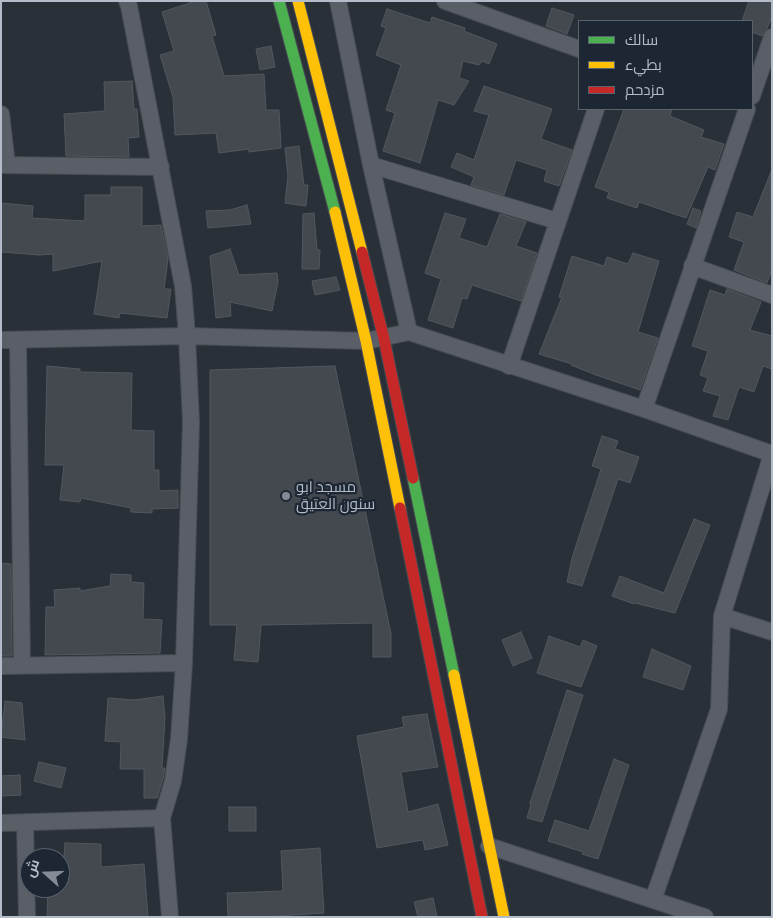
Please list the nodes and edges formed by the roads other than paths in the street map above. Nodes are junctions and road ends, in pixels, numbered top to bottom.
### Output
1 (279, 1) edge
2 (298, 1) edge
3 (338, 1) edge
4 (445, 1) edge
5 (132, 3) edge
6 (772, 37) edge
7 (578, 49) edge
8 (753, 93) edge
9 (596, 110) edge
10 (747, 110) edge
11 (1, 114) edge
12 (4, 165) edge
13 (371, 165) junction
14 (161, 167) junction
15 (557, 221) junction
16 (692, 266) junction
17 (772, 294) edge
18 (409, 332) junction
19 (187, 336) junction
20 (384, 339) junction
21 (1, 340) edge
22 (18, 340) junction
23 (366, 342) junction
24 (509, 366) junction
25 (644, 409) junction
26 (772, 454) edge
27 (722, 616) junction
28 (772, 632) edge
29 (184, 663) junction
30 (1, 666) edge
31 (22, 666) junction
32 (162, 818) junction
33 (1, 823) edge
34 (25, 823) junction
35 (489, 846) junction
36 (653, 900) junction
37 (686, 914) edge
38 (27, 917) edge
39 (170, 917) edge
40 (482, 917) edge
41 (504, 917) edge
42 (705, 917) edge

1 - 23 street
2 - 20 street
3 - 13 street
4 - 7 street
5 - 14 street
6 - 8 street
9 - 15 street
10 - 16 street
11 - 12 street
12 - 14 street
13 - 15 street
13 - 18 street
14 - 19 street
15 - 24 street
16 - 17 street
16 - 25 street
18 - 20 street
18 - 24 street
19 - 22 street
19 - 23 street
19 - 29 street
20 - 23 street
20 - 35 street
21 - 22 street
22 - 31 street
23 - 40 street
24 - 25 street
25 - 26 street
26 - 27 street
27 - 28 street
27 - 36 street
29 - 31 street
29 - 32 street
30 - 31 street
32 - 34 street
32 - 39 street
33 - 34 street
34 - 38 street
35 - 36 street
35 - 41 street
36 - 37 street
37 - 42 street

